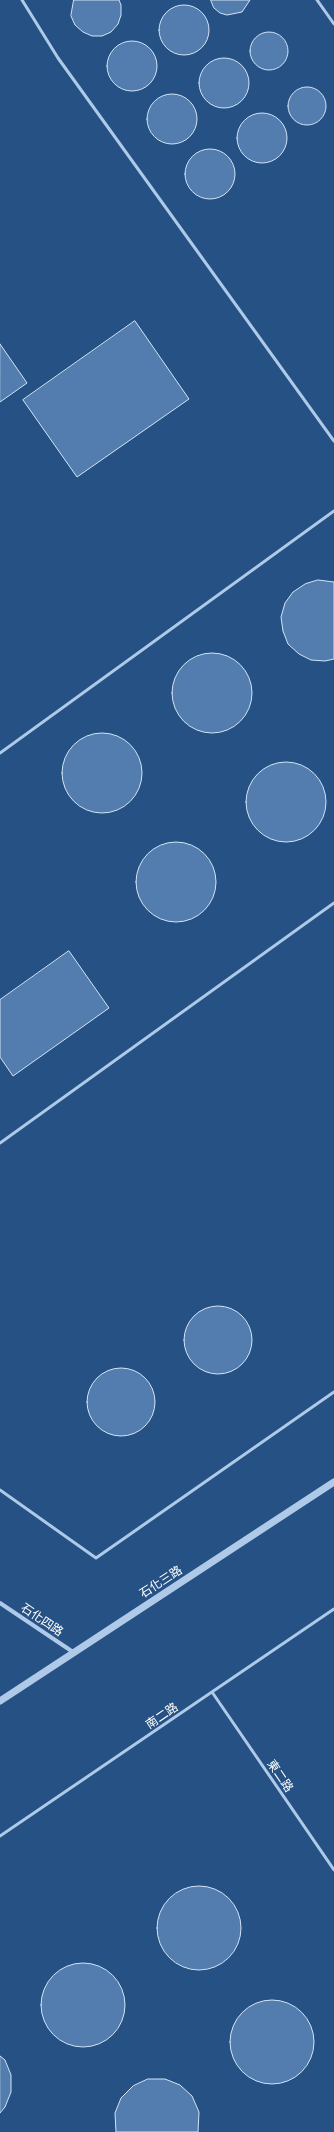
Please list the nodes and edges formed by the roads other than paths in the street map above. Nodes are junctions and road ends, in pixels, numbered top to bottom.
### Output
1 (22, 0) edge
2 (317, 0) edge
3 (334, 24) edge
4 (334, 441) edge
5 (334, 511) edge
6 (0, 754) edge
7 (334, 903) edge
8 (0, 1143) edge
9 (334, 1392) edge
10 (334, 1482) edge
11 (0, 1490) edge
12 (0, 1603) edge
13 (334, 1609) edge
14 (73, 1652) junction
15 (212, 1692) junction
16 (0, 1701) edge
17 (0, 1836) edge
18 (334, 1870) edge

1 - 4 lane
2 - 3 lane
5 - 6 lane
7 - 8 lane
9 - 11 lane
10 - 14 street, 石化三路
12 - 14 street, 石化四路
13 - 15 lane, 南二路
14 - 16 street, 石化三路
15 - 17 lane, 南二路
15 - 18 lane, 東二路

